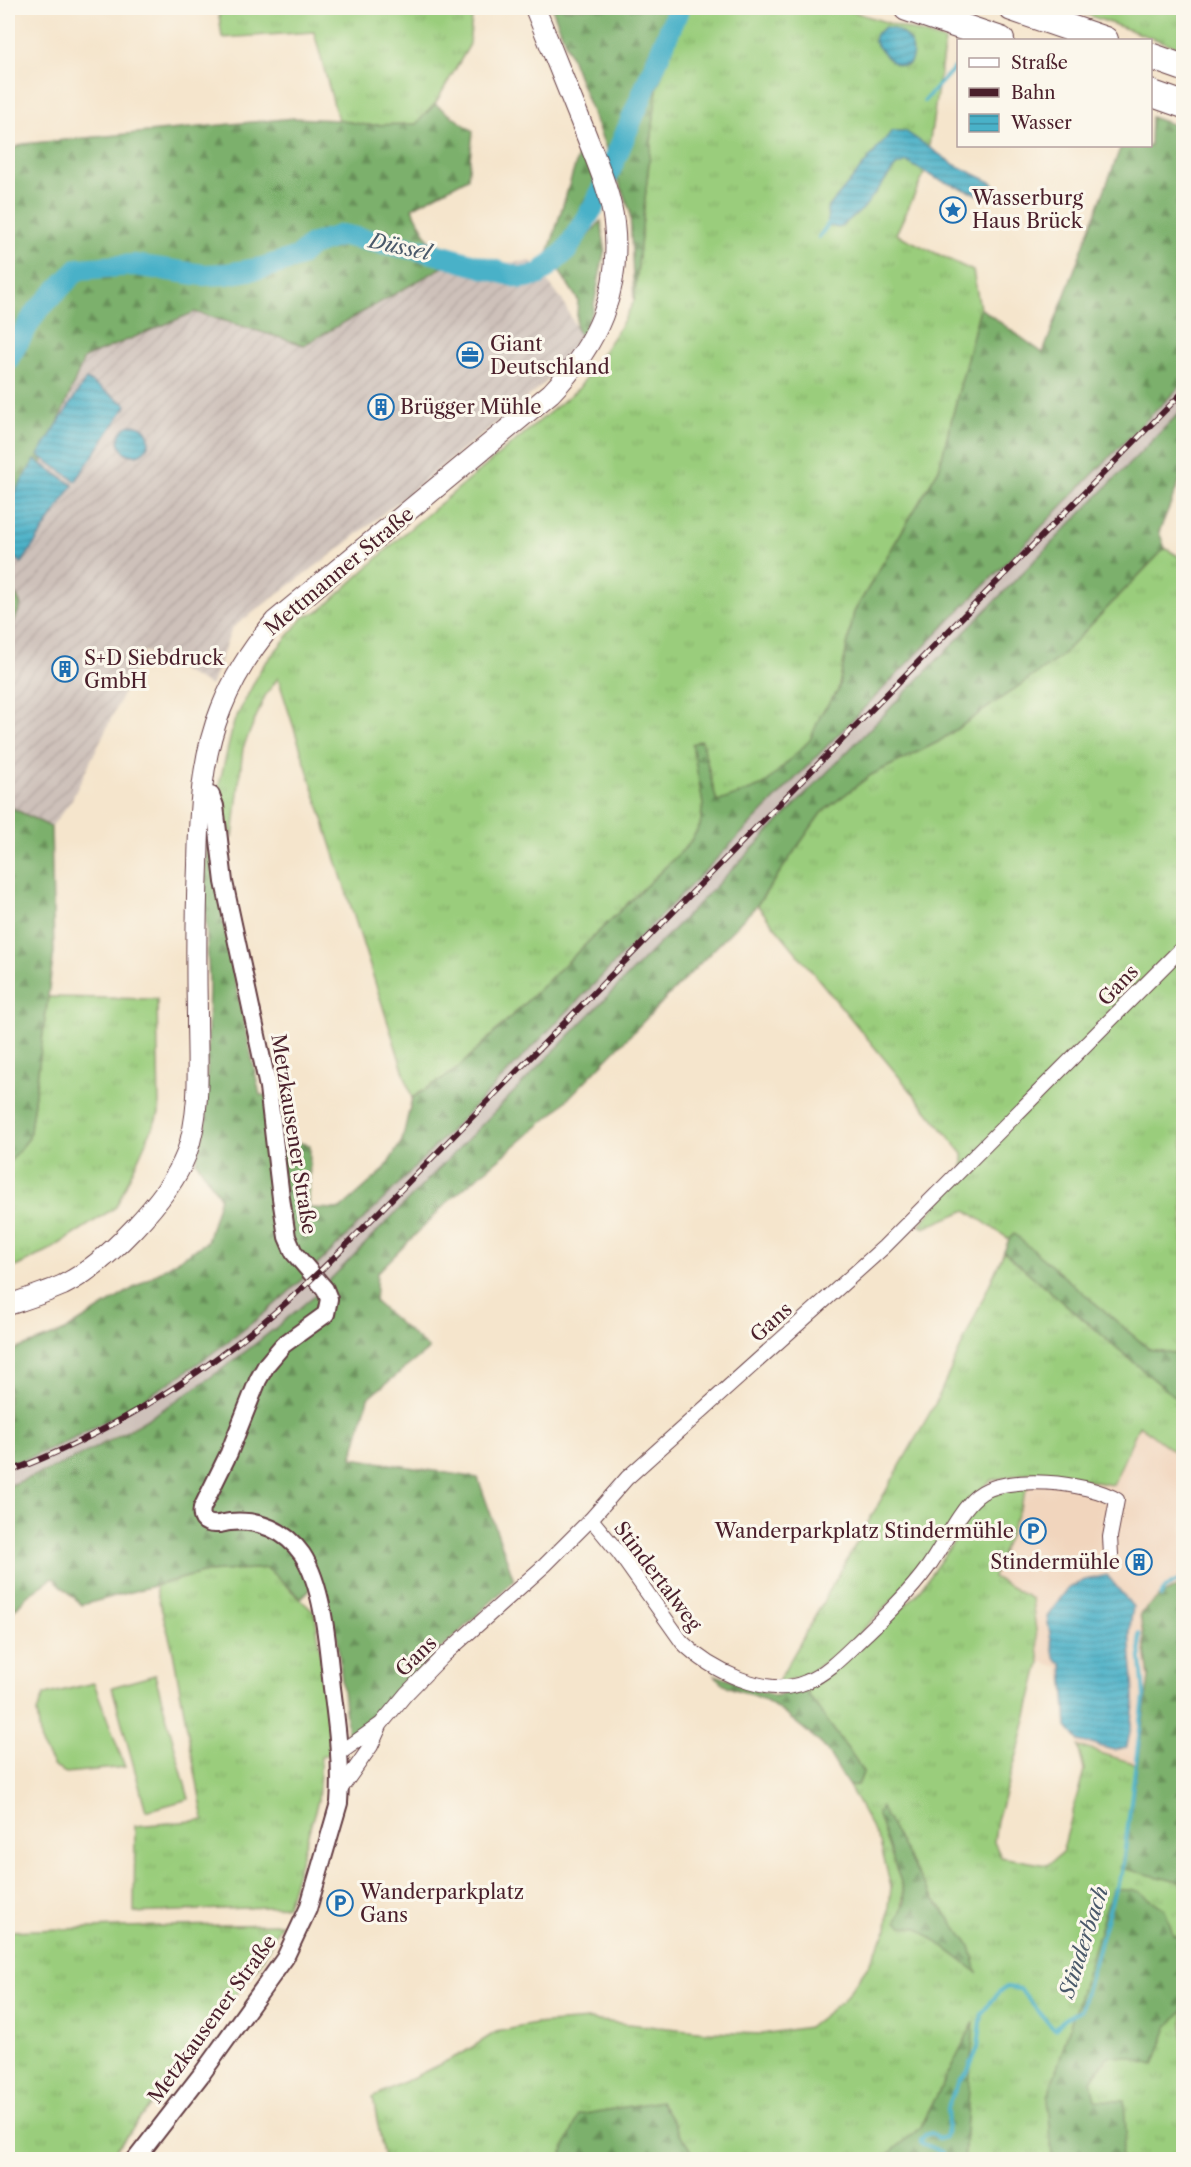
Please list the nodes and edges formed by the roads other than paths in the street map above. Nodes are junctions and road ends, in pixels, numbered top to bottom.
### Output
1 (535, 8) edge
2 (907, 8) edge
3 (1012, 8) edge
4 (998, 39) edge
5 (1102, 39) edge
6 (1152, 58) edge
7 (1184, 68) edge
8 (1152, 94) edge
9 (1184, 105) edge
10 (202, 793) junction
11 (1184, 946) edge
12 (8, 1305) edge
13 (591, 1519) junction
14 (1111, 1555) dead end
15 (381, 1724) junction
16 (340, 1753) junction
17 (340, 1790) junction
18 (135, 2160) edge

1 - 10 main road, Mettmanner Straße
2 - 4 highway
3 - 5 highway
6 - 7 highway
8 - 9 highway
10 - 12 main road, Mettmanner Straße
10 - 16 street, Metzkausener Straße
11 - 13 street, Gans
13 - 14 street, Stindertalweg
13 - 15 street, Gans
15 - 16 street, Gans
15 - 17 street, Gans
16 - 17 street, Metzkausener Straße
17 - 18 street, Metzkausener Straße

